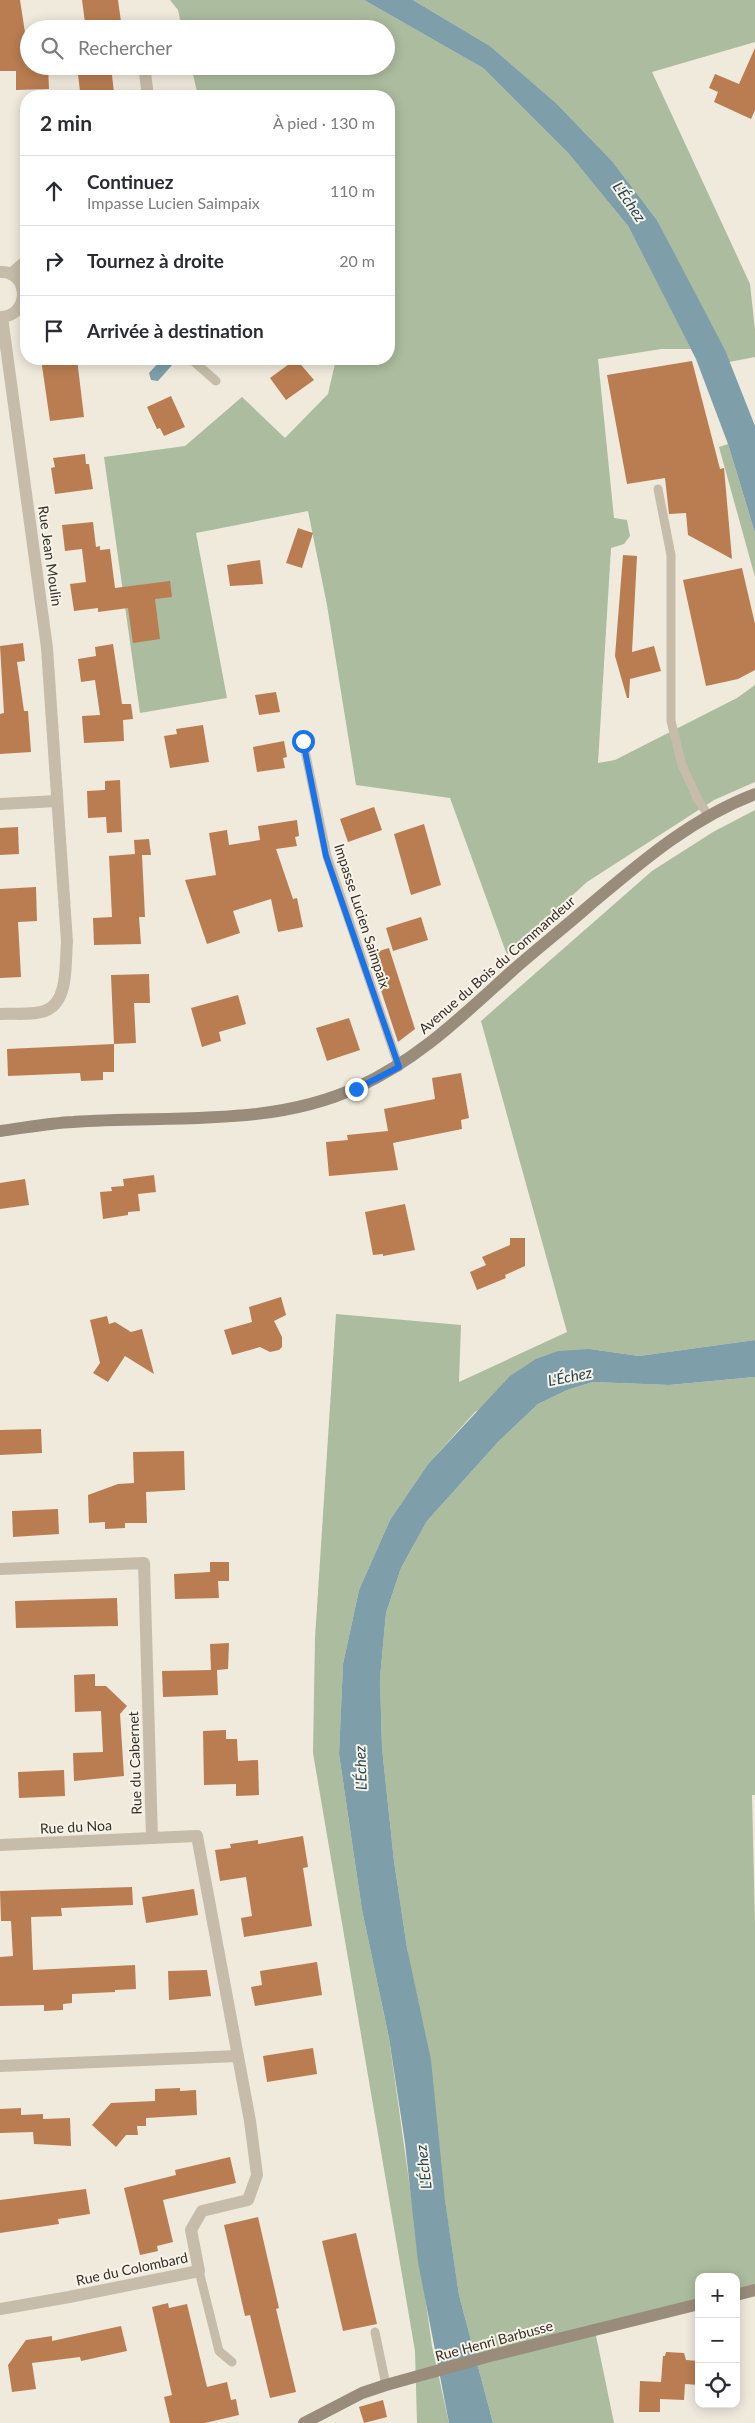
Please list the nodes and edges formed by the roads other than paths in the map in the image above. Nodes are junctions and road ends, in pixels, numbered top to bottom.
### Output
1 (145, 75) edge
2 (147, 90) edge
3 (20, 264) edge
4 (5, 273) edge
5 (20, 283) edge
6 (20, 307) edge
7 (1, 317) edge
8 (199, 365) edge
9 (216, 381) dead end
10 (658, 489) dead end
11 (303, 741) dead end
12 (755, 794) edge
13 (57, 801) junction
14 (0, 804) edge
15 (709, 816) junction
16 (0, 1014) edge
17 (399, 1067) junction
18 (0, 1131) edge
19 (0, 1569) edge
20 (152, 1838) junction
21 (0, 1845) edge
22 (238, 2056) junction
23 (0, 2066) edge
24 (199, 2271) junction
25 (755, 2290) edge
26 (740, 2294) edge
27 (695, 2305) edge
28 (0, 2309) edge
29 (375, 2332) dead end
30 (232, 2362) dead end
31 (386, 2385) junction
32 (304, 2423) edge

1 - 2 street
3 - 4 street, Rue Jean Moulin
4 - 5 street, Rue Jean Moulin
6 - 7 street, Rue Jean Moulin
7 - 13 street, Rue Jean Moulin
8 - 9 lane
10 - 15 lane
11 - 17 lane, Impasse Lucien Saimpaix
12 - 15 main road, Avenue du Bois du Commandeur
13 - 14 street
13 - 16 street, Rue Jean Moulin
15 - 17 main road, Avenue du Bois du Commandeur
17 - 18 main road, Avenue du Bois du Commandeur
19 - 20 street, Rue du Cabernet
20 - 21 street, Rue du Noa
20 - 22 street
22 - 23 street
22 - 24 street, Rue du Colombard
24 - 28 street, Rue du Colombard
24 - 30 lane
25 - 26 main road
27 - 31 main road, Rue Henri Barbusse
29 - 31 lane
31 - 32 main road, Rue Henri Barbusse

